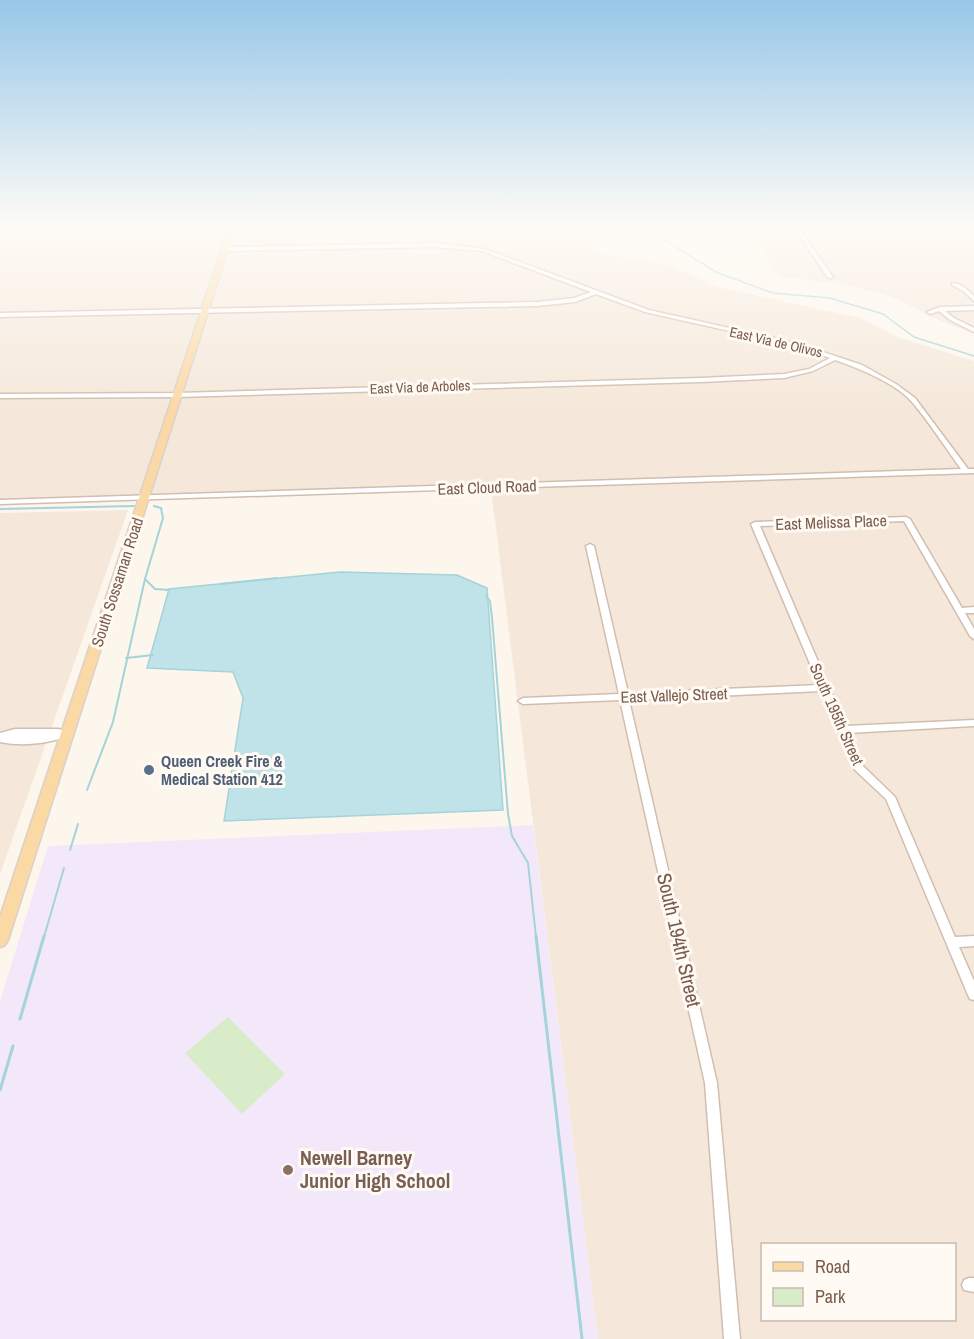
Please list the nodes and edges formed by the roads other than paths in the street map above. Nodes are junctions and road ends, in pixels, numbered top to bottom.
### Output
1 (214, 286) edge
2 (582, 286) edge
3 (959, 286) edge
4 (597, 292) junction
5 (974, 299) edge
6 (974, 308) edge
7 (940, 309) junction
8 (205, 312) junction
9 (930, 312) dead end
10 (0, 315) edge
11 (974, 330) edge
12 (836, 357) junction
13 (178, 395) junction
14 (0, 396) edge
15 (970, 472) edge
16 (144, 498) junction
17 (0, 502) edge
18 (755, 524) joint
19 (590, 546) dead end
20 (974, 610) edge
21 (959, 611) junction
22 (974, 636) edge
23 (826, 688) junction
24 (623, 697) junction
25 (523, 701) dead end
26 (974, 723) edge
27 (842, 730) junction
28 (67, 733) junction
29 (0, 737) edge
30 (0, 940) edge
31 (974, 941) edge
32 (952, 942) junction
33 (974, 995) edge
34 (732, 1339) edge

1 - 8 main road, South Sossaman Road
2 - 4 street, East Via de Olivos
3 - 5 street
4 - 8 street
4 - 12 street, East Via de Olivos
6 - 7 street
7 - 9 street
7 - 11 street
8 - 10 street
8 - 13 main road, South Sossaman Road
12 - 13 street, East Via de Arboles
12 - 15 street, East Via de Olivos
13 - 14 street, East Via de Arboles
13 - 16 main road, South Sossaman Road
15 - 16 street, East Cloud Road
16 - 17 street, East Cloud Road
16 - 28 main road, South Sossaman Road
18 - 21 street, East Melissa Place
18 - 23 street, South 195th Street
19 - 24 street, South 194th Street
20 - 21 street
21 - 22 street
23 - 24 street, East Vallejo Street
23 - 27 street, South 195th Street
24 - 25 street, East Vallejo Street
24 - 34 street, South 194th Street
26 - 27 street
27 - 32 street, South 195th Street
28 - 29 street
28 - 30 main road, South Sossaman Road
31 - 32 street
32 - 33 street, South 195th Street

